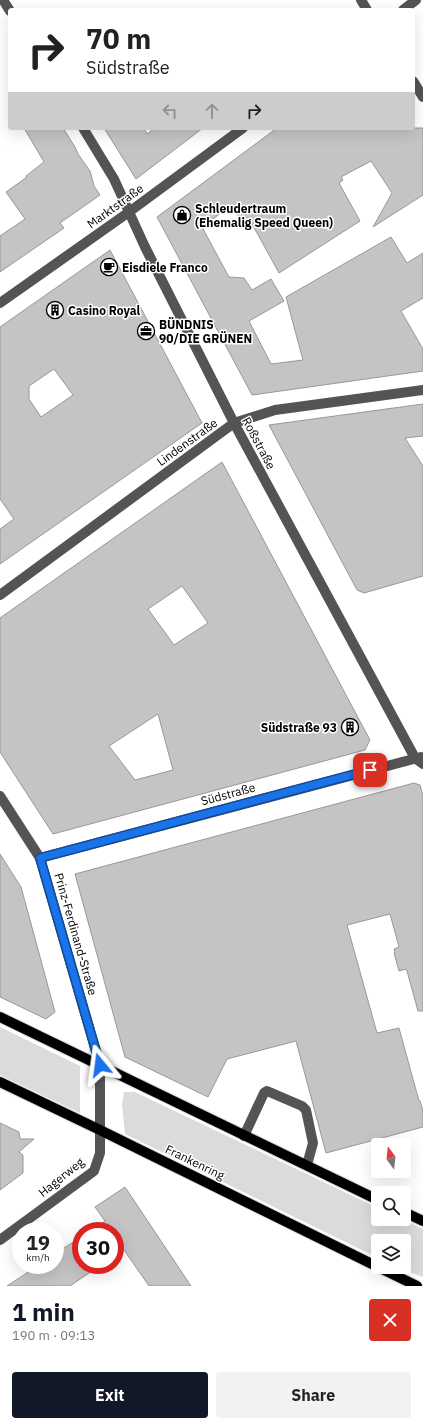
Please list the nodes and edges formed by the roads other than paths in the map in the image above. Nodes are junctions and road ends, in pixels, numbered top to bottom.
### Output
1 (416, 0) edge
2 (406, 8) edge
3 (415, 84) edge
4 (423, 97) edge
5 (84, 130) edge
6 (240, 130) edge
7 (129, 212) junction
8 (0, 303) edge
9 (423, 390) edge
10 (234, 423) junction
11 (0, 595) edge
12 (420, 759) edge
13 (0, 796) edge
14 (40, 858) junction
15 (0, 1017) edge
16 (100, 1065) junction
17 (0, 1082) edge
18 (100, 1130) junction
19 (244, 1136) junction
20 (307, 1165) junction
21 (371, 1197) edge
22 (411, 1215) edge
23 (423, 1221) edge
24 (0, 1240) edge
25 (371, 1264) edge
26 (392, 1274) edge
27 (417, 1286) edge

1 - 2 street
3 - 4 street
5 - 7 street, Roßstraße
6 - 7 street, Marktstraße
7 - 8 street, Marktstraße
7 - 10 street, Roßstraße
9 - 10 street, Lindenstraße
10 - 11 street, Lindenstraße
10 - 12 street, Roßstraße
12 - 14 street, Südstraße
13 - 14 street, Prinz-Ferdinand-Straße
14 - 16 street, Prinz-Ferdinand-Straße
15 - 16 main road
16 - 18 street, Hagerweg
16 - 19 main road
17 - 18 main road, Frankenring
18 - 24 street, Hagerweg
18 - 25 main road, Frankenring
19 - 20 main road
19 - 20 street
20 - 21 main road
22 - 23 main road
26 - 27 main road, Frankenring

